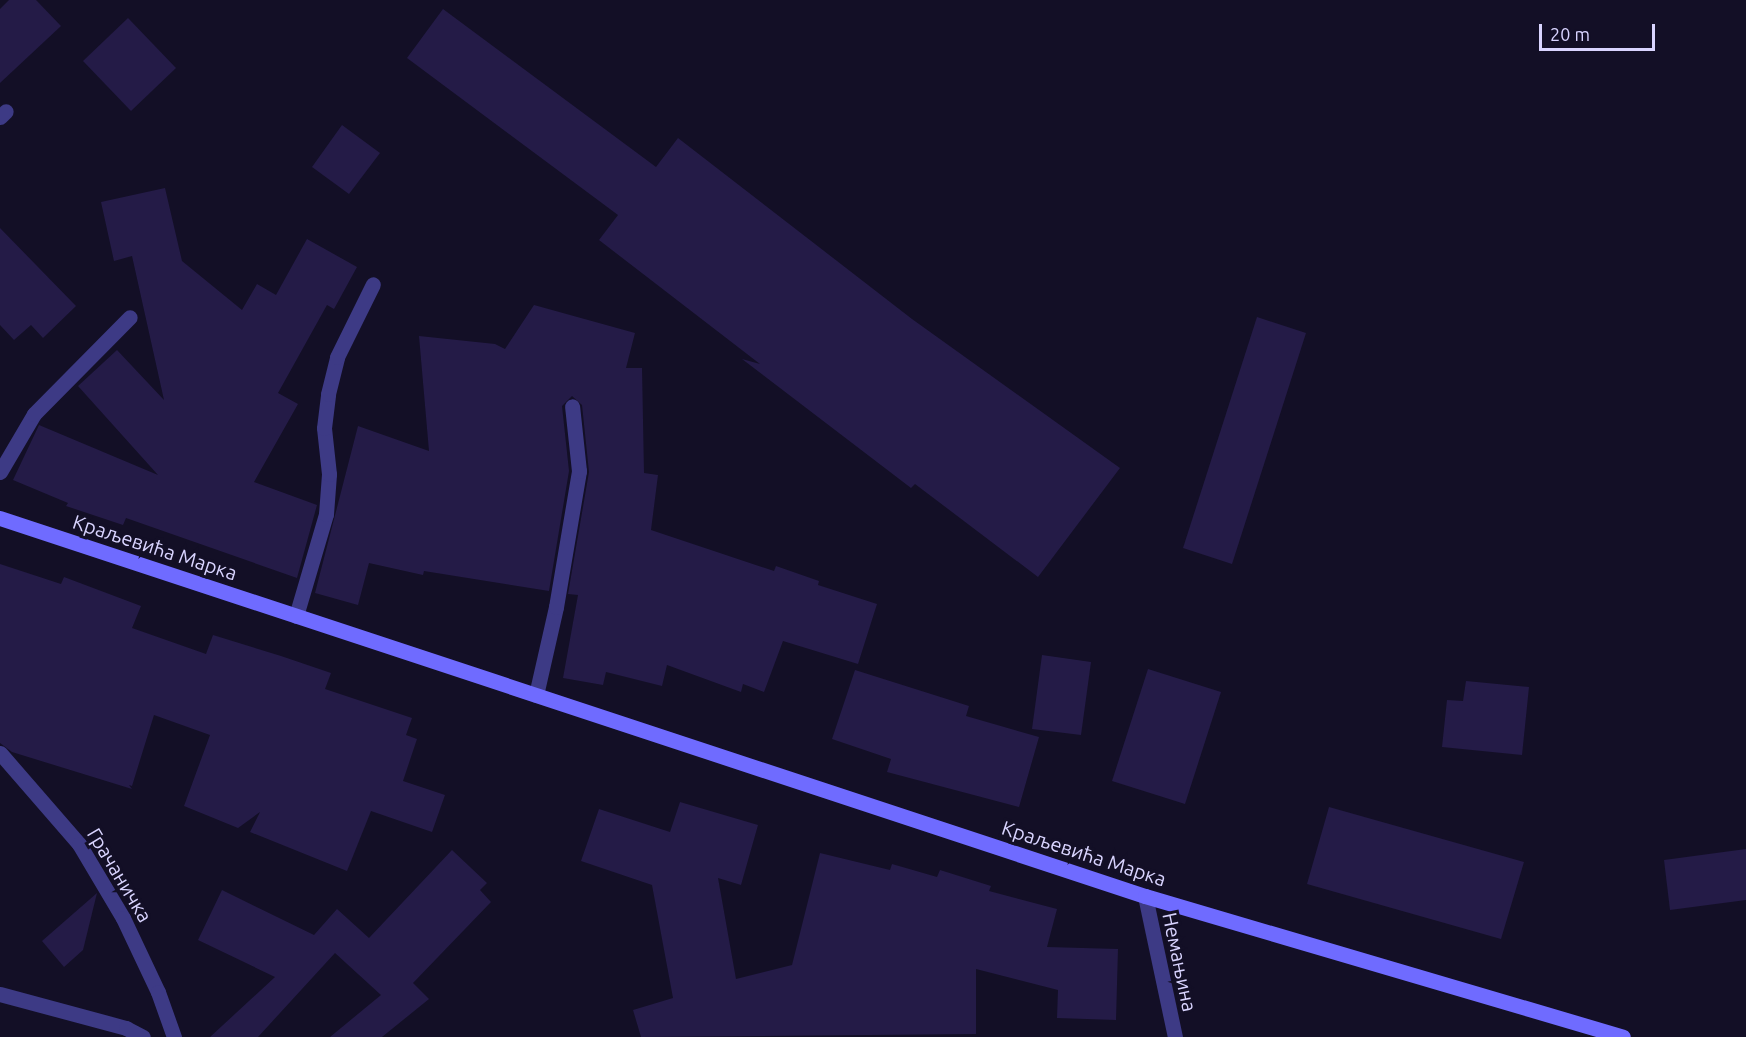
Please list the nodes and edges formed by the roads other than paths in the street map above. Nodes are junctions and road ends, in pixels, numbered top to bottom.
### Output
1 (373, 284) dead end
2 (130, 317) dead end
3 (572, 406) dead end
4 (0, 472) edge
5 (0, 518) edge
6 (296, 616) junction
7 (536, 695) junction
8 (0, 753) edge
9 (1145, 896) junction
10 (0, 994) edge
11 (143, 1037) edge
12 (174, 1037) edge
13 (1174, 1037) edge
14 (1623, 1037) edge

1 - 6 street
2 - 4 street
3 - 7 street
5 - 6 main road, Краљевића Марка
6 - 7 main road, Краљевића Марка
7 - 9 main road, Краљевића Марка
8 - 12 street, Грачаничка
9 - 13 street, Немањина
9 - 14 main road, Краљевића Марка
10 - 11 street

